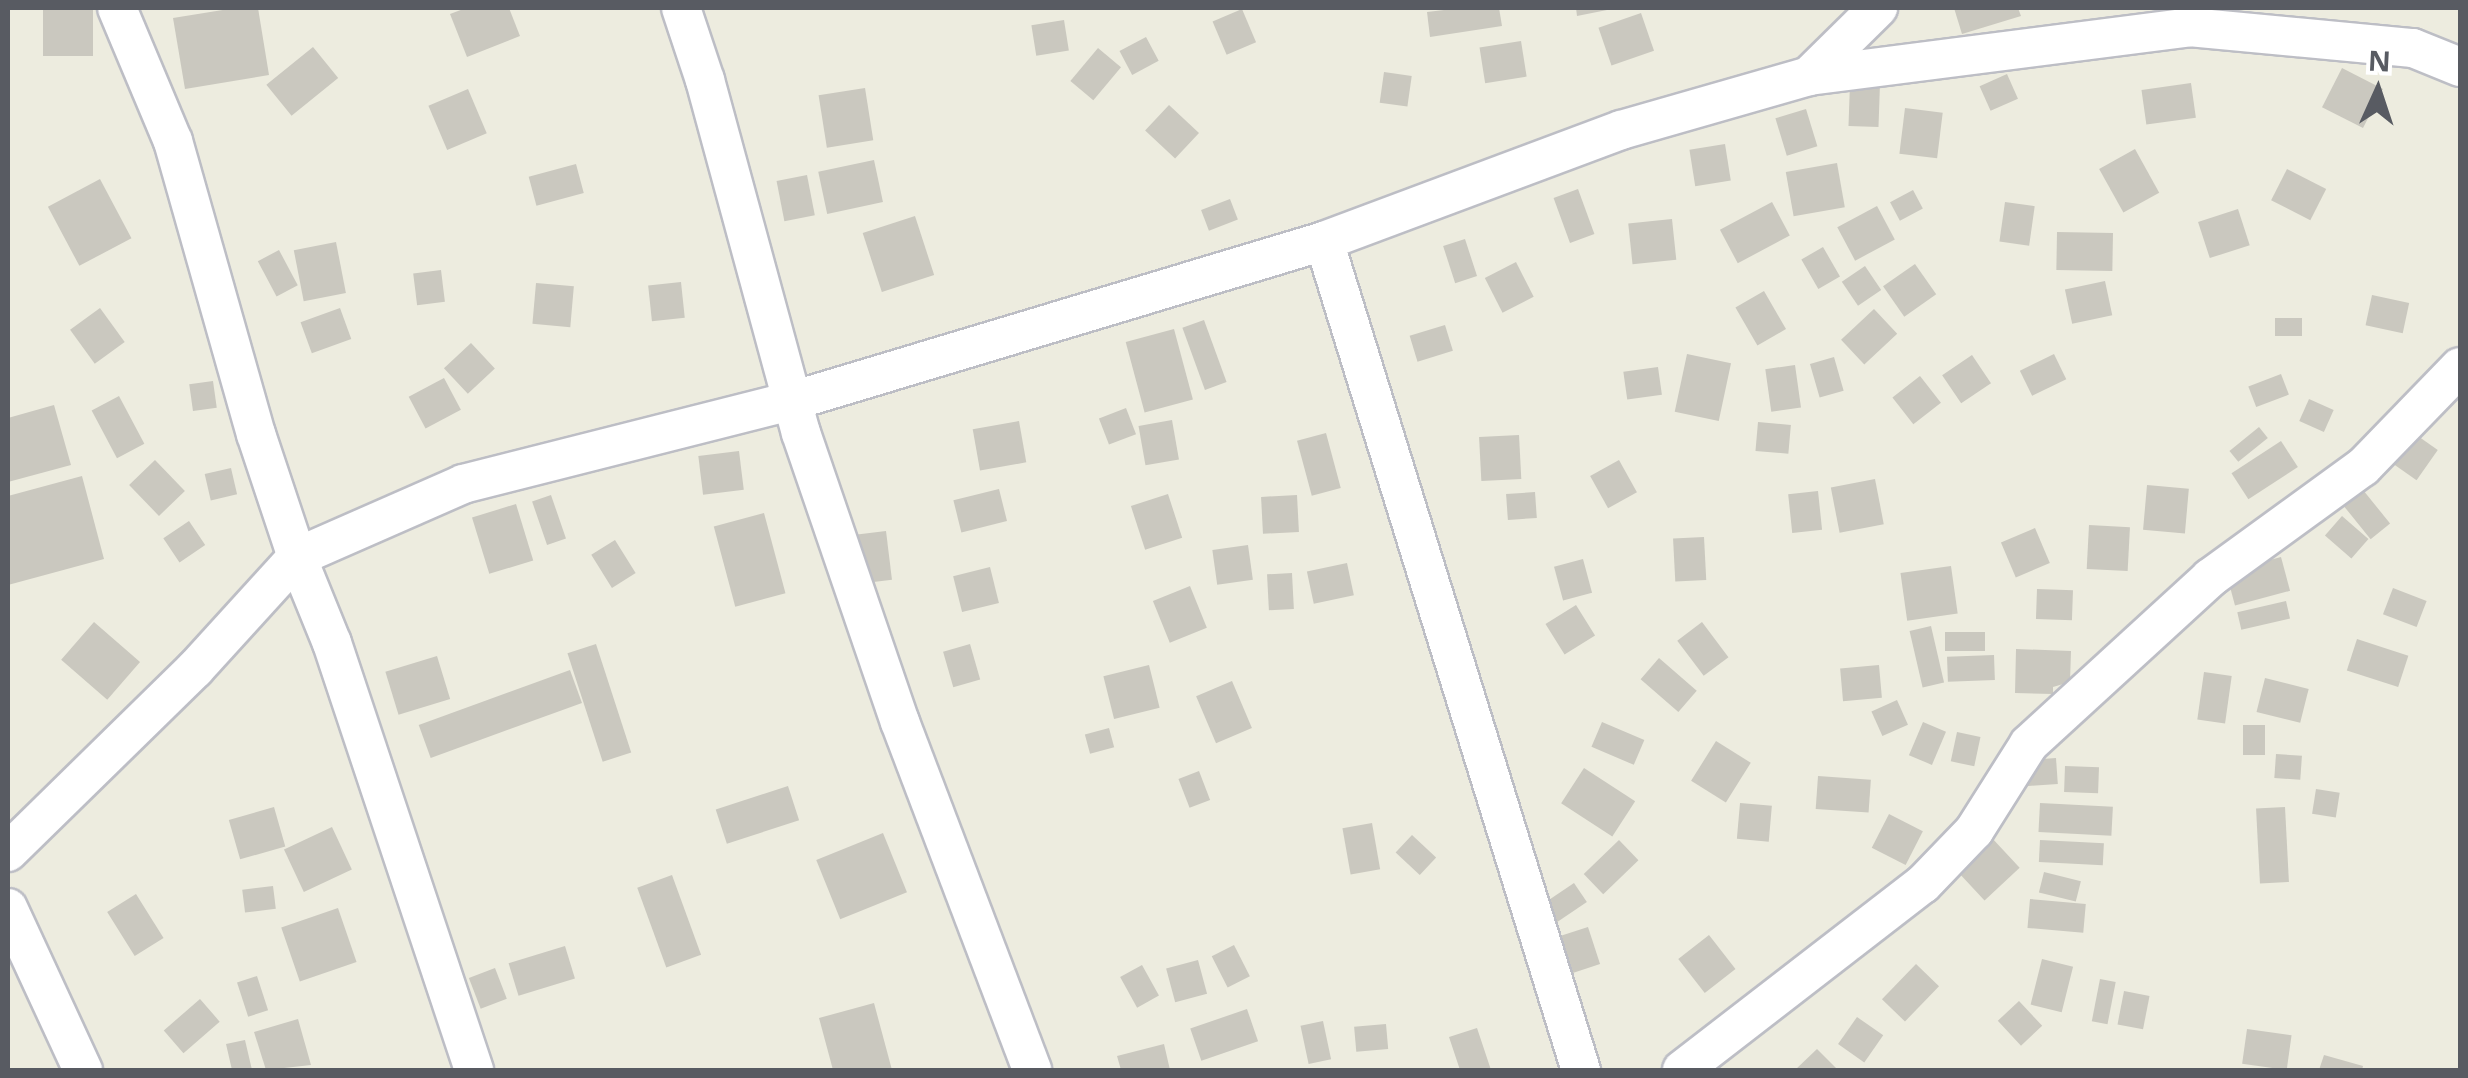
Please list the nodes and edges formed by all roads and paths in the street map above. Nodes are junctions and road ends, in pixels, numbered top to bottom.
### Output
1 (117, 8) edge
2 (681, 8) edge
3 (1878, 8) edge
4 (2203, 17) edge
5 (2460, 67) edge
6 (1810, 76) junction
7 (1324, 240) junction
8 (2460, 366) edge
9 (792, 402) junction
10 (297, 556) junction
11 (8, 852) edge
12 (8, 908) edge
13 (83, 1070) edge
14 (474, 1070) edge
15 (1032, 1070) edge
16 (1582, 1070) edge
17 (1682, 1070) edge

1 - 10 street
2 - 9 street
3 - 6 street
4 - 5 street
4 - 6 street
6 - 7 street
7 - 9 street
7 - 16 street
8 - 17 street
9 - 10 street
9 - 15 street
10 - 11 street
10 - 14 street
12 - 13 street

